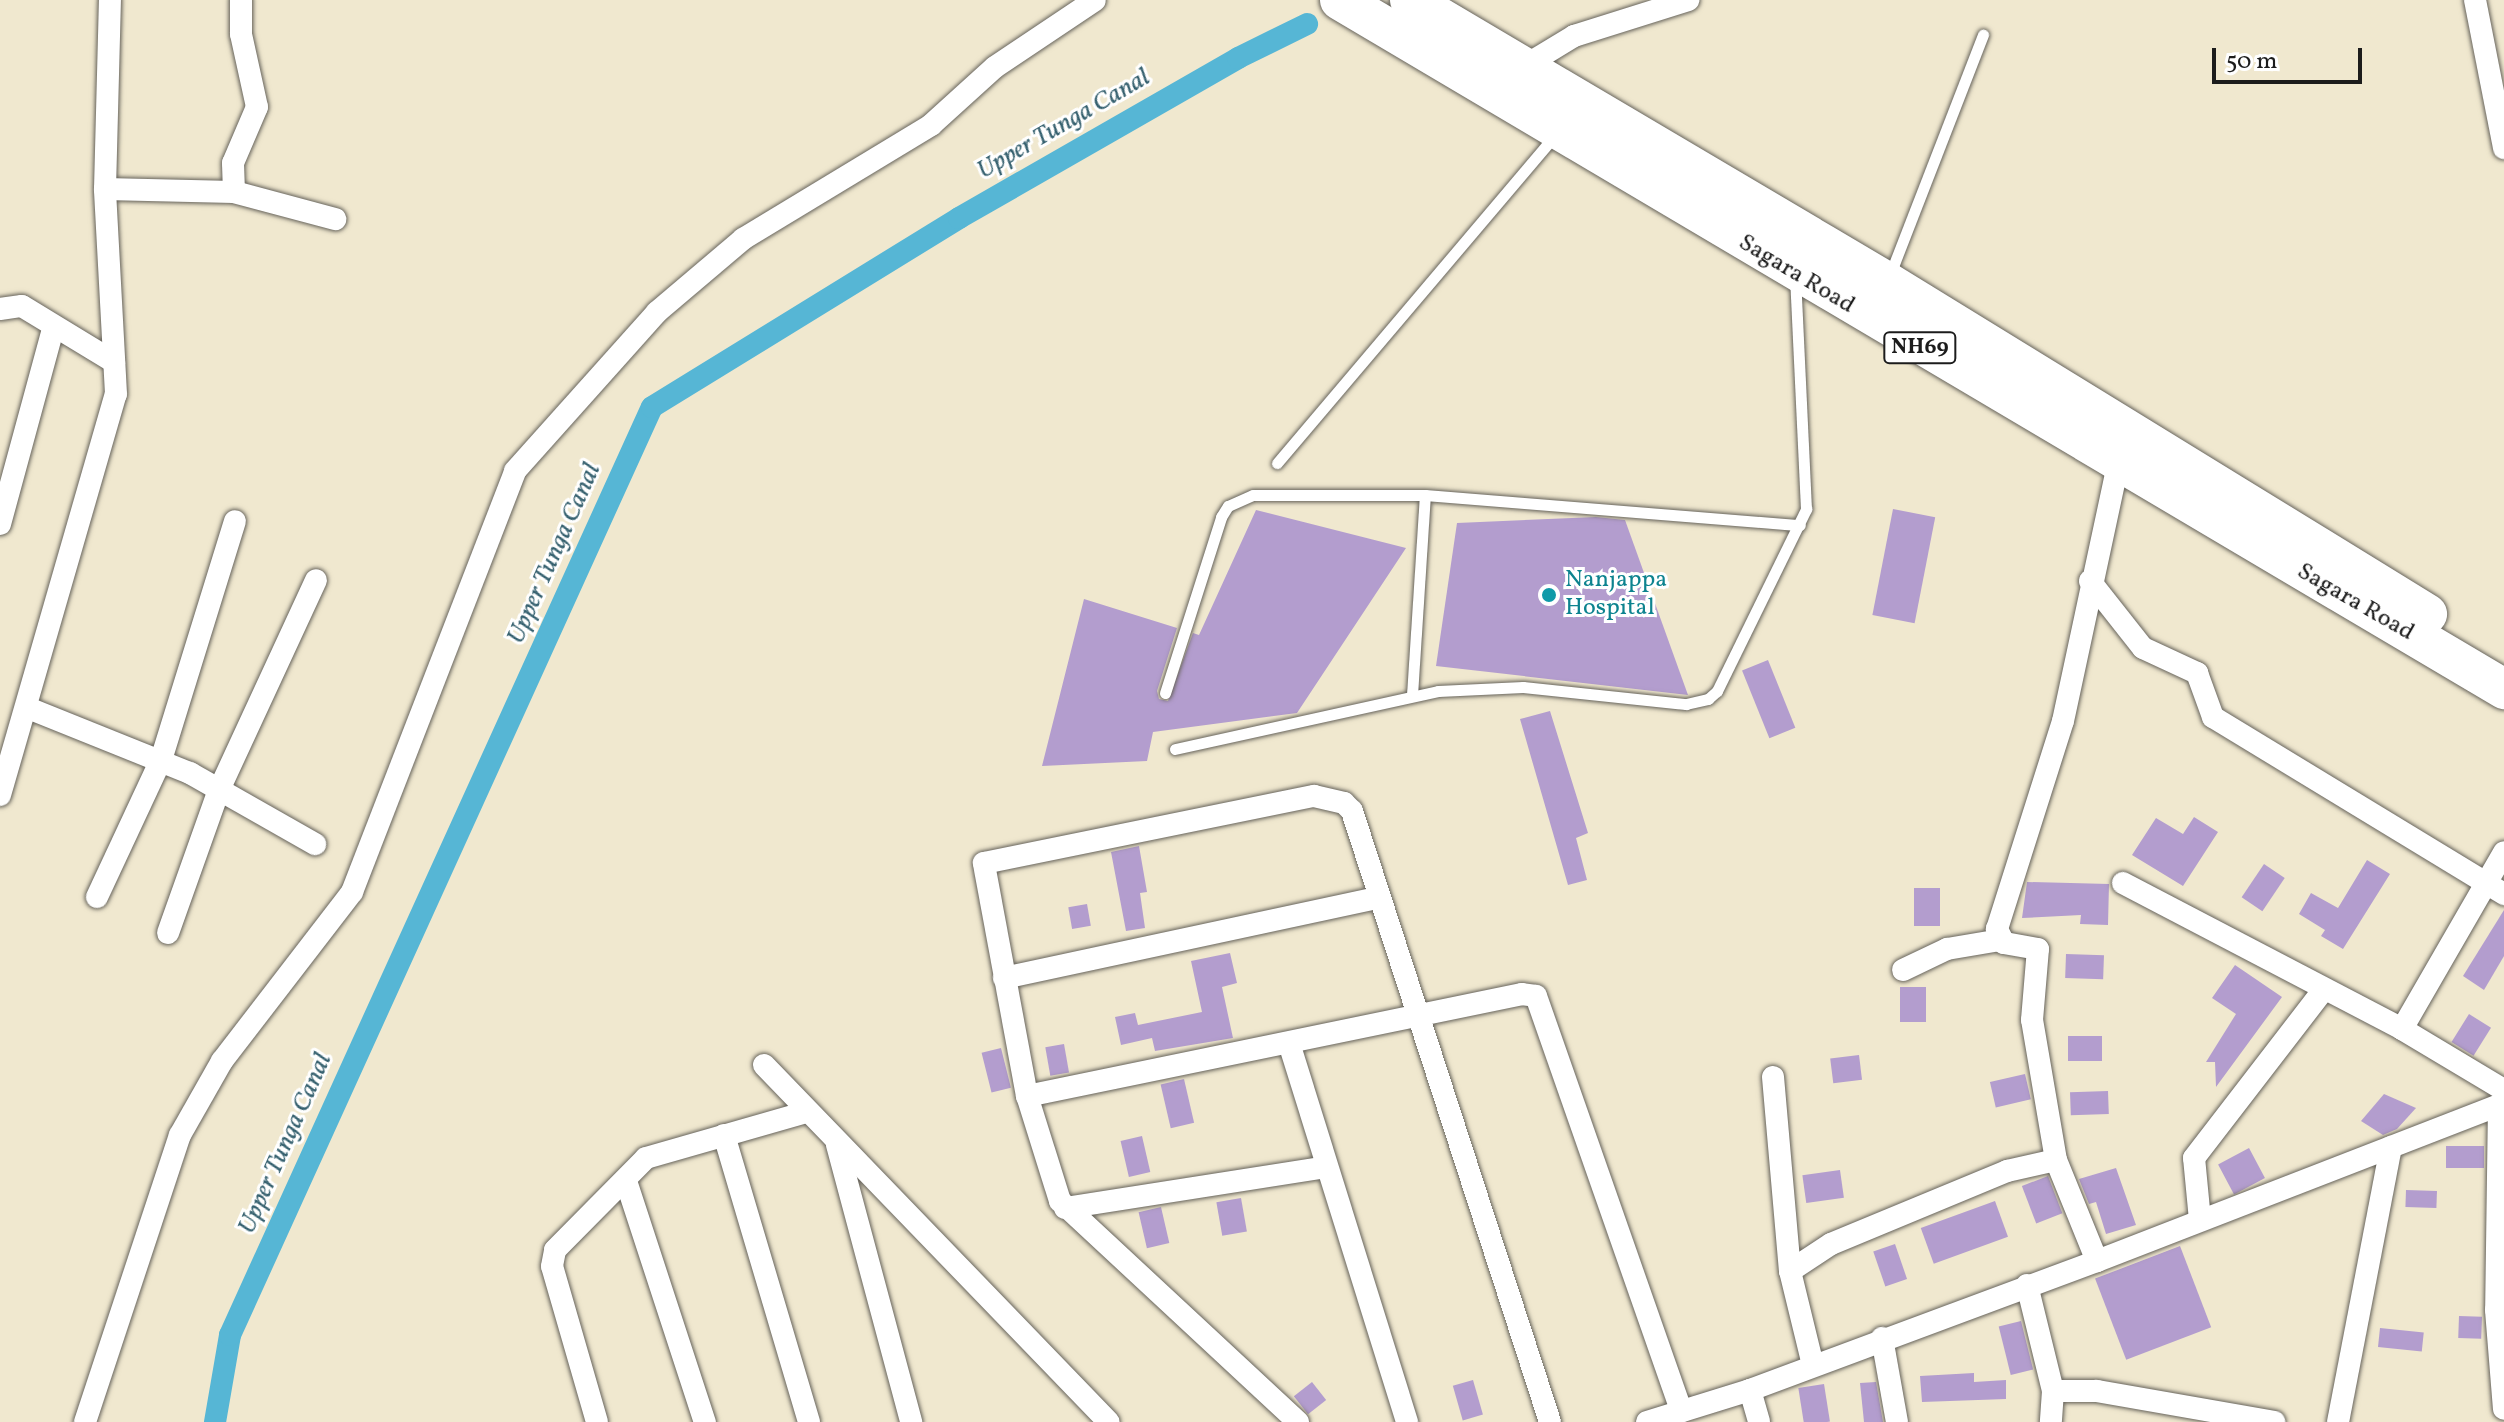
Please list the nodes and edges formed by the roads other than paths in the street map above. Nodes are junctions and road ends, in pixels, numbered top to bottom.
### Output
1 (110, 0) edge
2 (241, 0) edge
3 (1095, 0) edge
4 (1340, 0) edge
5 (1410, 0) edge
6 (1688, 0) edge
7 (2475, 0) edge
8 (1983, 35) dead end
9 (1523, 67) junction
10 (1557, 133) junction
11 (2504, 148) edge
12 (105, 189) junction
13 (234, 192) junction
14 (335, 219) dead end
15 (1795, 274) junction
16 (1887, 282) junction
17 (0, 309) edge
18 (53, 329) junction
19 (114, 362) junction
20 (1277, 463) dead end
21 (2118, 465) junction
22 (1425, 495) junction
23 (235, 521) dead end
24 (0, 524) edge
25 (1800, 525) junction
26 (316, 580) dead end
27 (2090, 581) junction
28 (2504, 661) edge
29 (2504, 689) edge
30 (1165, 693) dead end
31 (1412, 695) junction
32 (28, 708) junction
33 (1175, 749) dead end
34 (161, 760) junction
35 (219, 790) junction
36 (0, 795) edge
37 (315, 844) dead end
38 (2504, 852) edge
39 (2484, 882) junction
40 (2123, 883) dead end
41 (2504, 894) edge
42 (97, 897) dead end
43 (1377, 898) junction
44 (168, 933) dead end
45 (2000, 940) junction
46 (1903, 970) dead end
47 (1004, 978) junction
48 (2324, 989) junction
49 (1414, 1017) junction
50 (2402, 1029) junction
51 (1289, 1043) junction
52 (764, 1065) dead end
53 (1773, 1077) dead end
54 (1027, 1096) junction
55 (2502, 1099) edge
56 (806, 1112) junction
57 (724, 1135) junction
58 (837, 1145) junction
59 (2391, 1147) junction
60 (2056, 1160) junction
61 (1327, 1167) junction
62 (626, 1181) junction
63 (1065, 1208) junction
64 (2200, 1220) junction
65 (2097, 1261) junction
66 (1790, 1271) junction
67 (2027, 1285) junction
68 (2500, 1310) edge
69 (1882, 1338) junction
70 (1813, 1365) junction
71 (1750, 1390) junction
72 (2053, 1391) junction
73 (2504, 1409) edge
74 (1681, 1411) junction
75 (85, 1422) edge
76 (597, 1422) edge
77 (705, 1422) edge
78 (809, 1422) edge
79 (911, 1422) edge
80 (1109, 1422) edge
81 (1298, 1422) edge
82 (1407, 1422) edge
83 (1550, 1422) edge
84 (1647, 1422) edge
85 (1759, 1422) edge
86 (1897, 1422) edge
87 (2051, 1422) edge
88 (2274, 1422) edge
89 (2338, 1422) edge

1 - 12 street
2 - 13 street
3 - 75 street
4 - 10 highway, Sagara Road / NH69
5 - 9 highway, Sagara Road / NH69
6 - 9 street
7 - 11 street
8 - 16 lane
9 - 16 highway, Sagara Road / NH69
10 - 15 highway, Sagara Road / NH69
10 - 20 lane
12 - 13 street
12 - 19 street
13 - 14 street
15 - 21 highway, Sagara Road / NH69
15 - 25 lane
16 - 28 highway, Sagara Road / NH69
17 - 18 street
18 - 19 street
18 - 24 street
19 - 32 street
21 - 27 street
21 - 29 highway, Sagara Road / NH69
22 - 25 lane
22 - 30 lane
22 - 31 lane
23 - 34 street
25 - 31 lane
26 - 35 street
27 - 39 street
27 - 45 street
31 - 33 lane
32 - 34 street
32 - 36 street
34 - 35 street
34 - 42 street
35 - 37 street
35 - 44 street
38 - 39 street
39 - 41 street
39 - 50 street
40 - 48 street
43 - 47 street
43 - 47 street
43 - 49 street
45 - 46 street
45 - 60 street
47 - 54 street
48 - 50 street
48 - 64 street
49 - 51 street
49 - 74 street
49 - 83 street
50 - 55 street
51 - 54 street
51 - 61 street
52 - 56 street
53 - 66 street
54 - 63 street
55 - 59 street
55 - 68 street
56 - 57 street
56 - 58 street
57 - 62 street
57 - 78 street
58 - 79 street
58 - 80 street
59 - 64 street
59 - 89 street
60 - 65 street
60 - 66 street
61 - 63 street
61 - 82 street
62 - 76 street
62 - 77 street
63 - 81 street
64 - 65 street
65 - 67 street
66 - 70 street
67 - 69 street
67 - 72 street
68 - 73 street
69 - 70 street
69 - 86 street
70 - 71 street
71 - 74 street
71 - 85 street
72 - 87 street
72 - 88 street
74 - 84 street

